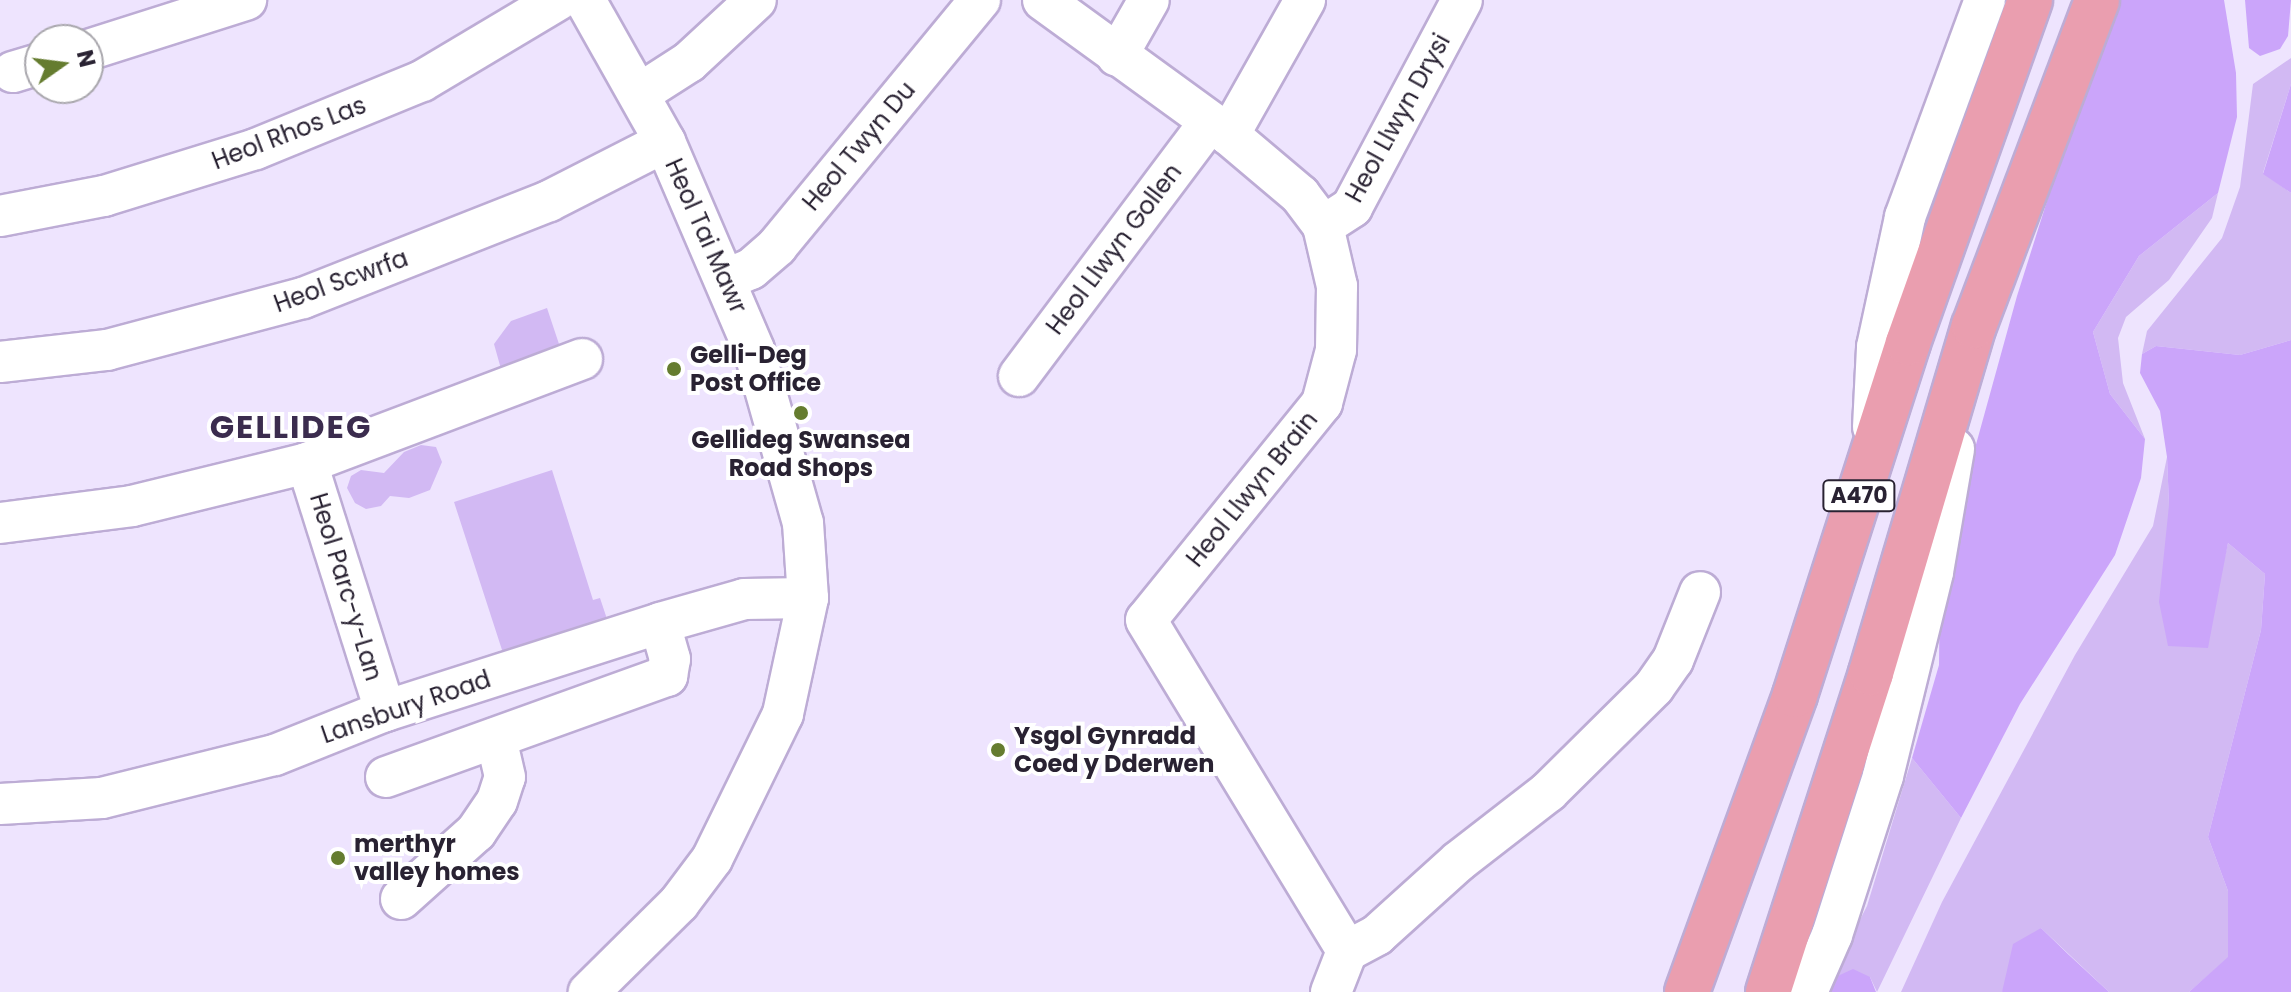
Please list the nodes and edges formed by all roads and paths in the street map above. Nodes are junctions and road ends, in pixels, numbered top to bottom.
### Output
1 (246, 0) edge
2 (558, 0) edge
3 (585, 0) edge
4 (756, 0) edge
5 (980, 0) edge
6 (1043, 0) edge
7 (1149, 0) edge
8 (1305, 0) edge
9 (1462, 0) edge
10 (1985, 0) edge
11 (2030, 0) edge
12 (2097, 0) edge
13 (164, 13) edge
14 (104, 42) edge
15 (1117, 56) junction
16 (639, 94) junction
17 (1219, 129) junction
18 (665, 142) junction
19 (0, 216) edge
20 (1323, 226) junction
21 (727, 279) junction
22 (1974, 326) junction
23 (582, 359) dead end
24 (0, 362) edge
25 (1019, 376) dead end
26 (1872, 455) junction
27 (307, 463) junction
28 (0, 523) edge
29 (1700, 592) dead end
30 (808, 598) junction
31 (660, 623) junction
32 (385, 711) junction
33 (496, 738) junction
34 (386, 777) dead end
35 (0, 804) edge
36 (401, 899) dead end
37 (1347, 951) junction
38 (589, 992) edge
39 (1331, 992) edge
40 (1687, 992) edge
41 (1768, 992) edge
42 (1807, 992) edge

1 - 13 street
2 - 19 street, Heol Rhos Las
3 - 16 street, Heol Tai Mawr
4 - 16 street
5 - 21 street, Heol Twyn Du
6 - 15 street, Heol Llwyn Brain
7 - 15 street
8 - 17 street, Heol Llwyn Gollen
9 - 20 street, Heol Llwyn Drysi
10 - 26 street
11 - 26 highway, A470
12 - 22 highway, A470
13 - 14 street
15 - 17 street, Heol Llwyn Brain
16 - 18 street, Heol Tai Mawr
17 - 20 street, Heol Llwyn Brain
17 - 25 street, Heol Llwyn Gollen
18 - 21 street, Heol Tai Mawr
18 - 24 street, Heol Scwrfa
20 - 37 street, Heol Llwyn Brain
21 - 30 street, Heol Tai Mawr
22 - 41 highway, A470
22 - 42 street
23 - 27 street
26 - 40 highway, A470
27 - 28 street
27 - 32 street, Heol Parc-y-Lan
29 - 37 street
30 - 31 street, Lansbury Road
30 - 38 street, Heol Tai Mawr
31 - 32 street, Lansbury Road
31 - 33 street
32 - 35 street, Lansbury Road
33 - 34 street
33 - 36 street
37 - 39 street

